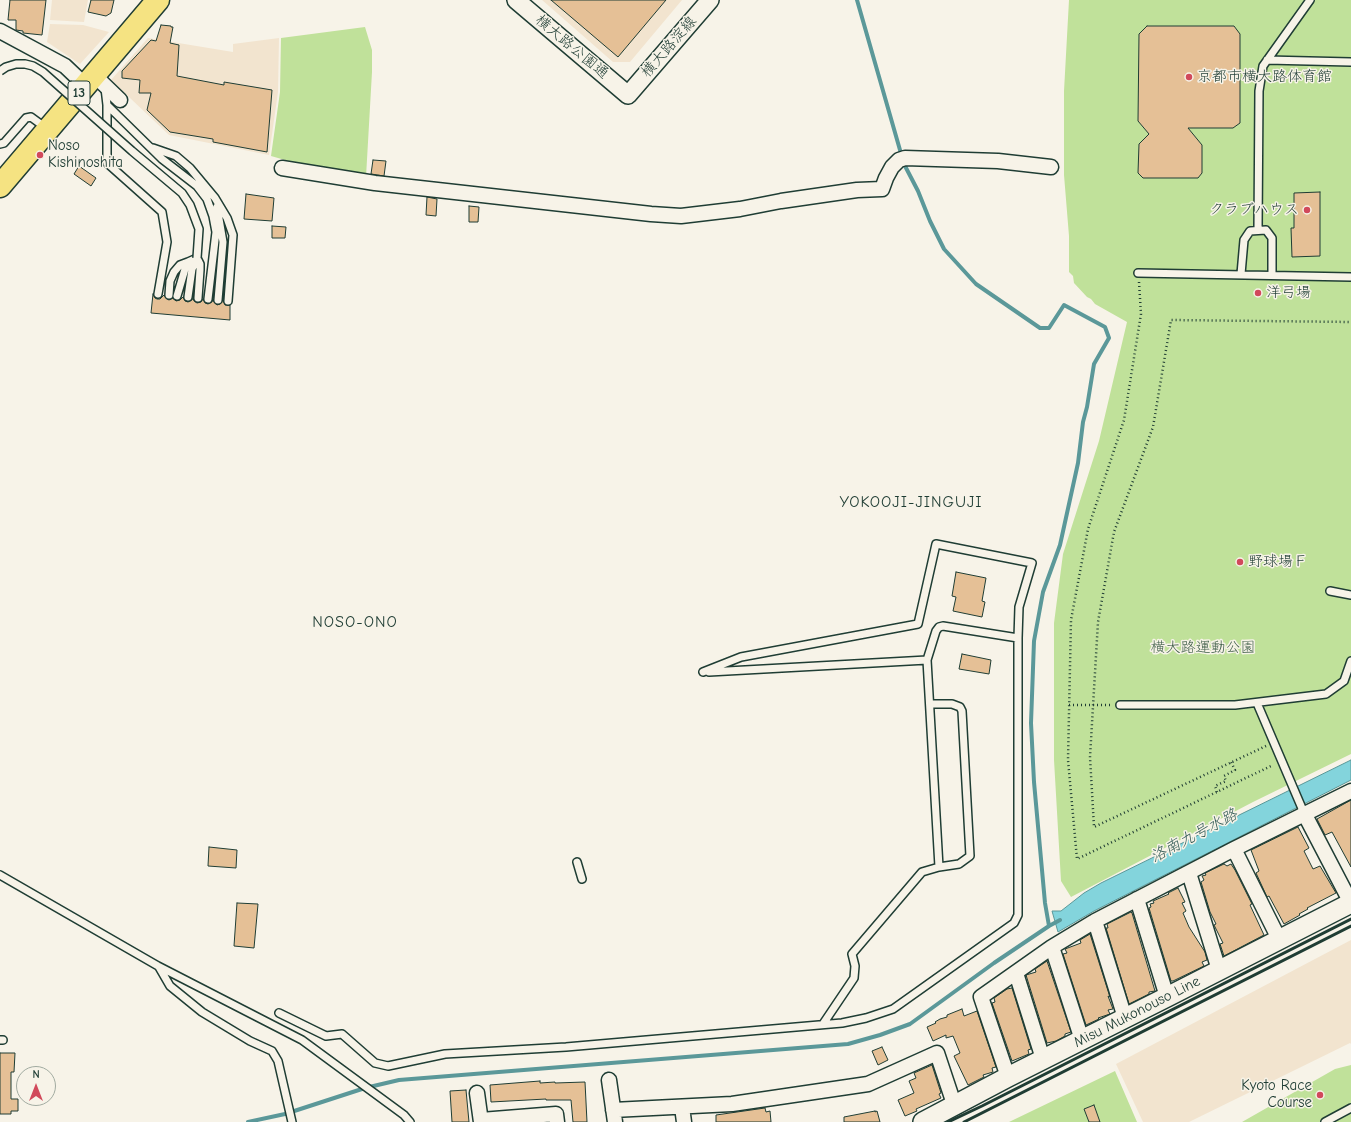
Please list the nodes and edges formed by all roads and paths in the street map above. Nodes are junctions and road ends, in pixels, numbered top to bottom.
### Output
1 (158, 0) edge
2 (516, 0) edge
3 (710, 0) edge
4 (1310, 0) edge
5 (0, 32) edge
6 (1267, 60) junction
7 (1351, 62) edge
8 (0, 71) edge
9 (94, 82) junction
10 (628, 95) joint
11 (114, 102) junction
12 (41, 124) junction
13 (0, 144) edge
14 (153, 148) junction
15 (1051, 167) dead end
16 (282, 168) dead end
17 (0, 186) edge
18 (215, 198) junction
19 (1258, 230) junction
20 (197, 258) junction
21 (188, 262) junction
22 (1138, 273) joint
23 (1242, 274) junction
24 (1272, 274) junction
25 (1351, 277) edge
26 (158, 294) dead end
27 (168, 295) dead end
28 (177, 296) dead end
29 (188, 297) dead end
30 (198, 298) dead end
31 (208, 299) dead end
32 (218, 300) dead end
33 (228, 301) dead end
34 (1351, 322) edge
35 (1330, 591) dead end
36 (1351, 595) edge
37 (1018, 638) junction
38 (927, 660) junction
39 (1351, 661) edge
40 (1257, 703) junction
41 (930, 704) junction
42 (1070, 704) junction
43 (1093, 704) junction
44 (1120, 705) joint
45 (1274, 742) junction
46 (1281, 761) junction
47 (1231, 762) junction
48 (1351, 791) edge
49 (1217, 792) junction
50 (1302, 810) junction
51 (1234, 849) junction
52 (577, 862) dead end
53 (939, 867) junction
54 (1189, 874) junction
55 (0, 875) edge
56 (582, 879) dead end
57 (1137, 899) junction
58 (1351, 903) edge
59 (1095, 921) junction
60 (1280, 941) junction
61 (1052, 947) junction
62 (158, 966) junction
63 (1219, 970) junction
64 (1016, 973) junction
65 (1168, 998) junction
66 (279, 1013) dead end
67 (1125, 1018) junction
68 (823, 1024) junction
69 (1082, 1040) junction
70 (1042, 1059) junction
71 (1008, 1077) junction
72 (609, 1080) dead end
73 (477, 1093) dead end
74 (954, 1104) junction
75 (682, 1107) junction
76 (1351, 1108) edge
77 (614, 1116) edge
78 (481, 1121) edge
79 (292, 1122) edge
80 (410, 1122) edge
81 (557, 1122) edge
82 (684, 1122) edge
83 (923, 1122) edge
84 (1325, 1122) edge

1 - 9 main road, 13
2 - 10 street, 横大路公園通
3 - 10 street, 横大路淀線
4 - 6 lane
5 - 9 street
6 - 7 lane
6 - 19 lane
8 - 20 lane, bridge
9 - 11 street
9 - 12 main road, 13
11 - 14 lane
11 - 26 lane
12 - 13 lane
12 - 17 main road, 13
14 - 18 lane
14 - 31 lane
15 - 16 street
18 - 32 lane
18 - 33 lane
19 - 23 lane
19 - 24 lane
20 - 21 lane
20 - 29 lane
20 - 30 lane
21 - 27 lane
21 - 28 lane
22 - 23 lane
22 - 42 path
23 - 24 lane
24 - 25 lane
34 - 43 path
35 - 36 lane
37 - 38 lane
37 - 38 lane
37 - 68 lane
38 - 41 lane
39 - 40 lane
40 - 44 lane
40 - 45 lane
41 - 53 lane
41 - 53 lane
42 - 43 path
42 - 49 path
43 - 44 path
43 - 47 path
45 - 46 lane
45 - 47 path
46 - 49 path
46 - 50 lane
47 - 49 path
48 - 50 street
50 - 51 street
50 - 58 street
51 - 54 street
51 - 60 street
52 - 56 lane
53 - 68 lane
54 - 57 street
54 - 63 street
55 - 62 lane
57 - 59 street
57 - 65 street
58 - 60 main road, Misu Mukonouso Line
59 - 61 street
59 - 67 street
60 - 63 main road, Misu Mukonouso Line
61 - 64 street
61 - 69 street
62 - 79 lane
62 - 80 lane
63 - 65 main road, Misu Mukonouso Line
64 - 70 street
64 - 71 street
65 - 67 main road, Misu Mukonouso Line
66 - 68 lane
67 - 69 main road, Misu Mukonouso Line
69 - 70 main road, Misu Mukonouso Line
70 - 71 main road, Misu Mukonouso Line
71 - 74 main road, Misu Mukonouso Line
72 - 77 street
73 - 78 street
74 - 75 street
74 - 83 main road, Misu Mukonouso Line
75 - 77 street
75 - 82 street
76 - 84 lane
78 - 81 street

